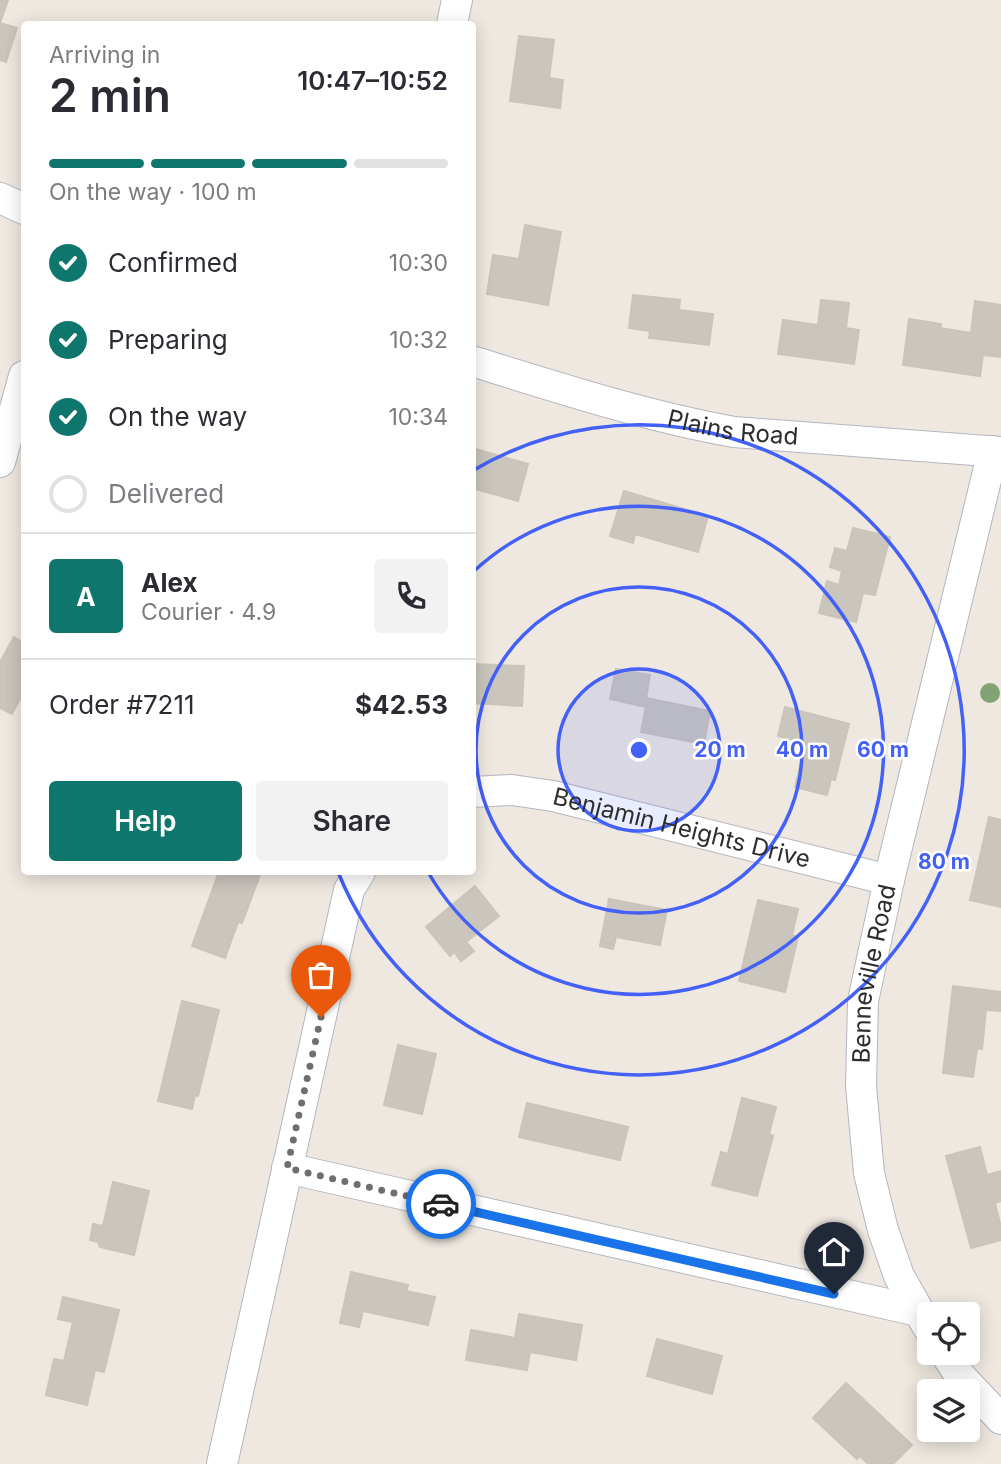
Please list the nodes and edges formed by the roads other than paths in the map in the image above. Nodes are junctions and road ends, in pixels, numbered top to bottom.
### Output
1 (457, 0) edge
2 (453, 21) edge
3 (0, 198) edge
4 (21, 208) edge
5 (476, 362) edge
6 (21, 387) edge
7 (997, 452) edge
8 (0, 462) edge
9 (476, 792) edge
10 (358, 875) edge
11 (889, 880) junction
12 (287, 1168) junction
13 (917, 1309) edge
14 (917, 1319) edge
15 (952, 1365) edge
16 (1001, 1419) edge
17 (222, 1464) edge

1 - 2 street
3 - 4 street
5 - 7 street, Plains Road
6 - 8 street
7 - 11 street, Benneville Road
9 - 11 street, Benjamin Heights Drive
10 - 12 street
11 - 13 street, Benneville Road
12 - 14 street
12 - 17 street
15 - 16 street

